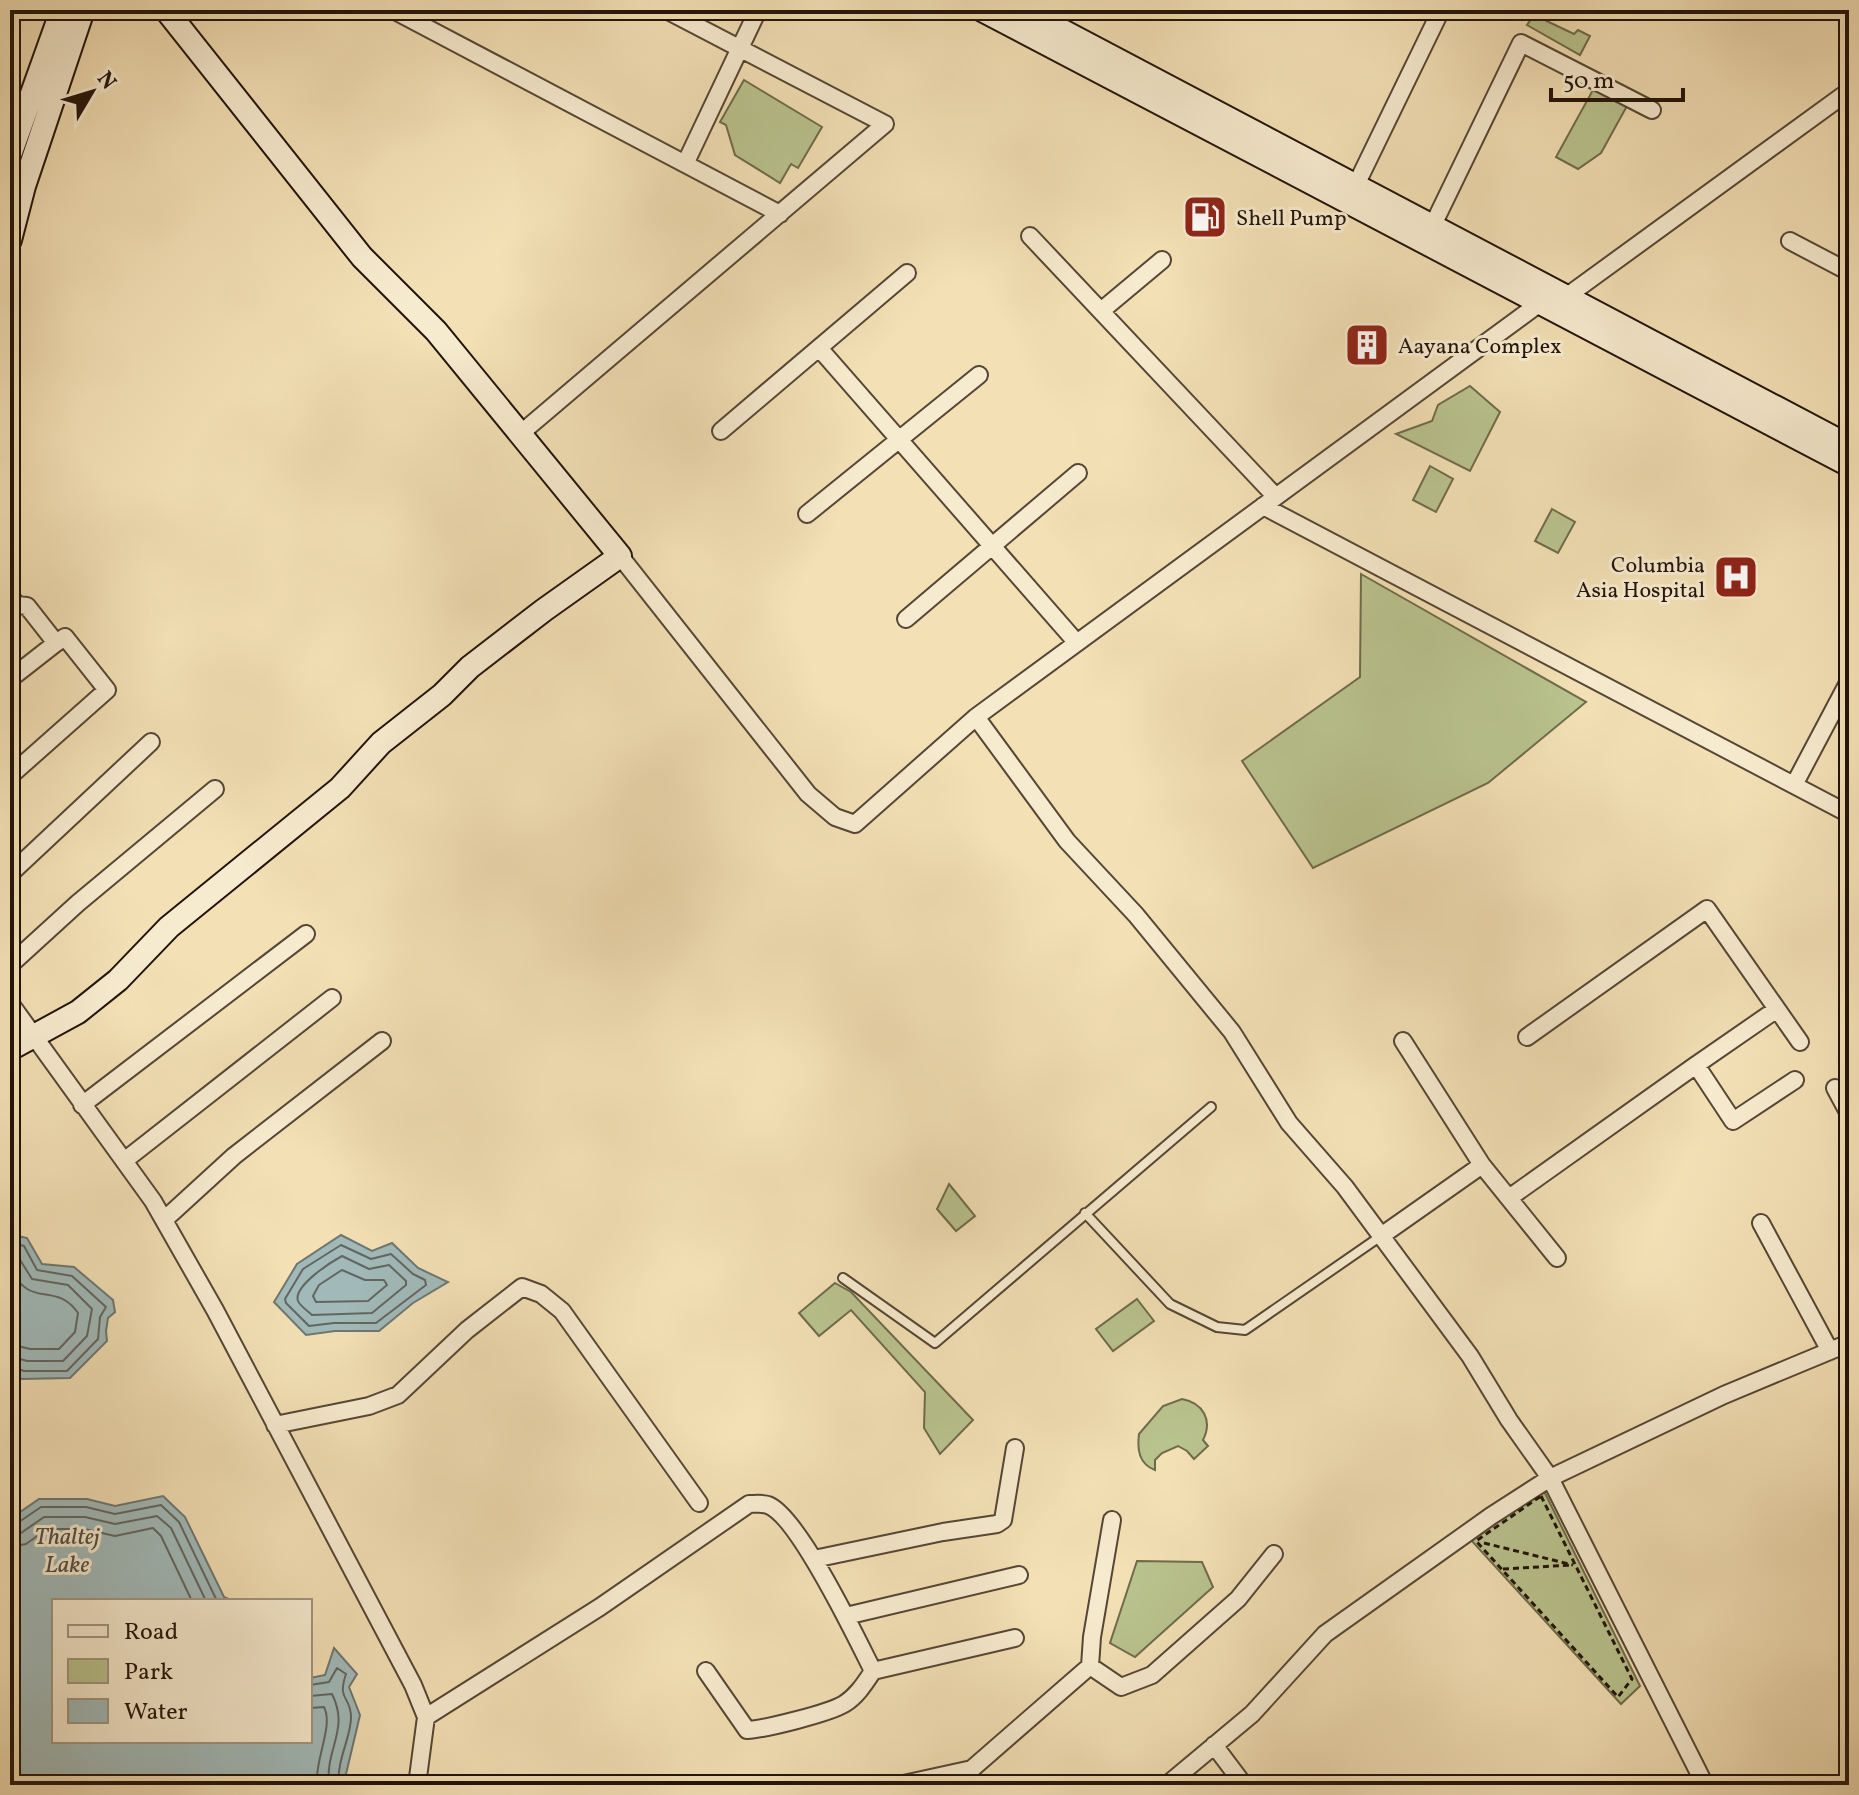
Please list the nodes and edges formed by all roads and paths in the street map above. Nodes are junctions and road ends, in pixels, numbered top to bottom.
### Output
1 (62, 10) edge
2 (83, 10) edge
3 (166, 10) edge
4 (393, 10) edge
5 (666, 10) edge
6 (758, 10) edge
7 (982, 10) edge
8 (1023, 10) edge
9 (1441, 10) edge
10 (739, 49) junction
11 (1849, 91) edge
12 (1652, 110) dead end
13 (10, 155) edge
14 (686, 162) junction
15 (1356, 185) junction
16 (780, 214) junction
17 (1432, 227) junction
18 (1030, 236) dead end
19 (10, 240) edge
20 (1790, 241) dead end
21 (1162, 260) dead end
22 (1849, 272) edge
23 (907, 273) dead end
24 (1552, 303) junction
25 (1101, 311) junction
26 (819, 348) junction
27 (979, 375) dead end
28 (721, 431) dead end
29 (520, 434) junction
30 (899, 440) junction
31 (1849, 446) edge
32 (1849, 465) edge
33 (1078, 473) dead end
34 (1269, 502) junction
35 (807, 514) dead end
36 (992, 546) junction
37 (620, 556) junction
38 (10, 596) edge
39 (906, 619) dead end
40 (56, 643) junction
41 (1077, 643) junction
42 (10, 679) edge
43 (1849, 681) edge
44 (976, 717) junction
45 (151, 742) dead end
46 (10, 776) edge
47 (1794, 785) junction
48 (215, 789) dead end
49 (1849, 814) edge
50 (10, 874) edge
51 (306, 934) dead end
52 (10, 965) edge
53 (332, 998) dead end
54 (10, 1003) edge
55 (1777, 1009) junction
56 (33, 1037) junction
57 (1527, 1037) dead end
58 (382, 1041) dead end
59 (1403, 1041) dead end
60 (1800, 1042) dead end
61 (10, 1049) edge
62 (1696, 1065) junction
63 (1795, 1080) dead end
64 (1835, 1088) dead end
65 (82, 1105) junction
66 (1211, 1107) dead end
67 (1849, 1114) edge
68 (124, 1161) junction
69 (1482, 1165) junction
70 (1509, 1198) junction
71 (1085, 1213) junction
72 (164, 1220) junction
73 (1761, 1223) dead end
74 (1381, 1236) junction
75 (1557, 1258) dead end
76 (843, 1278) dead end
77 (1849, 1343) edge
78 (1830, 1351) junction
79 (275, 1425) junction
80 (1015, 1448) dead end
81 (1550, 1478) junction
82 (699, 1503) dead end
83 (1112, 1520) dead end
84 (1274, 1554) dead end
85 (814, 1559) junction
86 (1501, 1569) junction
87 (1019, 1575) dead end
88 (846, 1616) junction
89 (1015, 1638) dead end
90 (1090, 1666) junction
91 (706, 1671) dead end
92 (873, 1671) junction
93 (1632, 1679) dead end
94 (426, 1717) junction
95 (1214, 1745) junction
96 (972, 1769) junction
97 (417, 1785) edge
98 (899, 1785) edge
99 (965, 1785) edge
100 (1167, 1785) edge
101 (1244, 1785) edge
102 (1705, 1785) edge

1 - 13 main road
2 - 19 main road
3 - 29 main road
4 - 14 street
5 - 10 street
6 - 10 street
7 - 24 main road
8 - 15 main road
9 - 15 street
10 - 14 street
10 - 16 street
11 - 24 street
12 - 17 street
14 - 16 street
15 - 17 main road
16 - 29 street
17 - 24 main road
18 - 25 street
20 - 22 street
21 - 25 street
23 - 26 street
24 - 31 main road
24 - 32 main road
24 - 34 street
25 - 34 street
26 - 28 street
26 - 30 street
27 - 30 street
29 - 37 main road
30 - 35 street
30 - 36 street
33 - 36 street
34 - 41 street
34 - 47 street
36 - 39 street
36 - 41 street
37 - 44 street
37 - 56 main road
38 - 40 street
40 - 42 street
40 - 46 street
41 - 44 street
43 - 47 street
44 - 74 street
45 - 50 street
47 - 49 street
48 - 52 street
51 - 65 street
53 - 68 street
54 - 56 street
55 - 57 street
55 - 60 street
55 - 62 street
56 - 61 main road
56 - 65 street
58 - 72 street
59 - 69 street
62 - 63 street
62 - 70 street
64 - 67 street
65 - 68 street
66 - 71 lane
68 - 72 street
69 - 70 street
69 - 74 street
70 - 75 street
71 - 74 lane
71 - 76 lane
72 - 79 street
73 - 78 street
74 - 81 street
77 - 78 street
78 - 81 street
79 - 82 street
79 - 94 street
80 - 85 street
81 - 95 street
81 - 102 street
83 - 90 street
84 - 90 street
85 - 88 street
85 - 94 street
86 - 86 path
86 - 93 path
87 - 88 street
88 - 92 street
89 - 92 street
90 - 96 street
91 - 92 street
94 - 97 street
95 - 100 street
95 - 101 street
96 - 98 street
96 - 99 street

